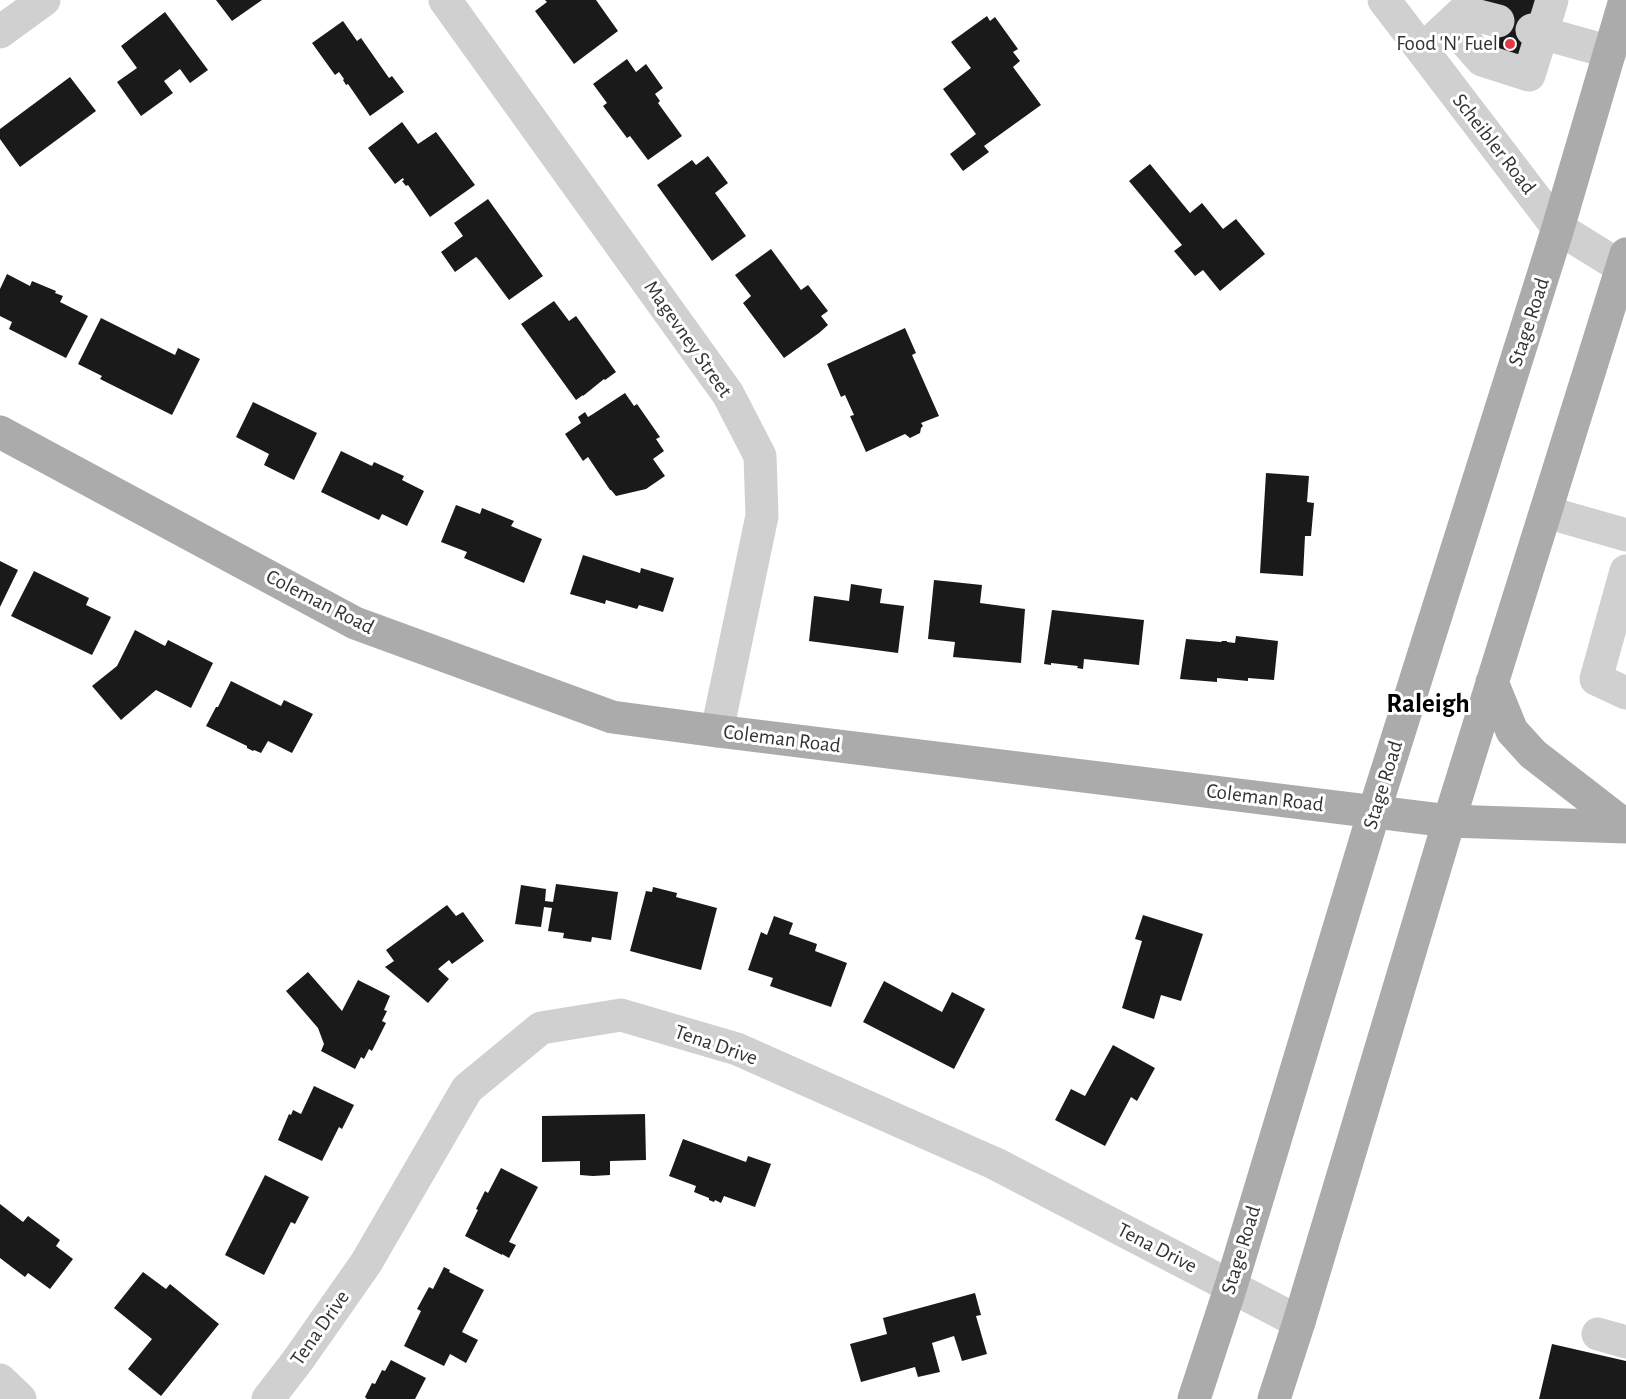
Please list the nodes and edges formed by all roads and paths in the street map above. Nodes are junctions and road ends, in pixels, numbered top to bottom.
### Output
1 (44, 0) edge
2 (445, 0) edge
3 (1384, 0) edge
4 (1552, 0) edge
5 (1625, 0) edge
6 (1455, 12) edge
7 (1498, 21) dead end
8 (0, 32) edge
9 (1537, 32) junction
10 (1422, 50) junction
11 (1610, 52) junction
12 (1558, 228) junction
13 (1625, 264) edge
14 (0, 432) edge
15 (1546, 512) junction
16 (1626, 534) edge
17 (1626, 572) edge
18 (1492, 682) junction
19 (1626, 693) edge
20 (717, 731) junction
21 (1374, 812) junction
22 (1449, 821) junction
23 (1626, 826) edge
24 (1231, 1286) junction
25 (1299, 1322) junction
26 (0, 1380) edge
27 (20, 1399) edge
28 (268, 1399) edge
29 (1194, 1399) edge
30 (1274, 1399) edge

1 - 8 street
2 - 20 street, Magevney Street
3 - 10 street, Scheibler Road
4 - 9 street
5 - 11 main road, Stage Road
6 - 7 street
6 - 9 street
6 - 10 street
9 - 11 street
10 - 12 street, Scheibler Road
11 - 12 main road, Stage Road
12 - 13 street, Scheibler Road
12 - 21 main road, Stage Road
13 - 15 main road
14 - 20 main road, Coleman Road
15 - 16 street
15 - 18 main road
17 - 19 street
18 - 22 main road
18 - 23 main road
20 - 21 main road, Coleman Road
21 - 22 main road, Coleman Road
21 - 24 main road, Stage Road
22 - 23 main road, Coleman Road
22 - 25 main road
24 - 25 street, Tena Drive
24 - 28 street, Tena Drive
24 - 29 main road, Stage Road
25 - 30 main road
26 - 27 street

